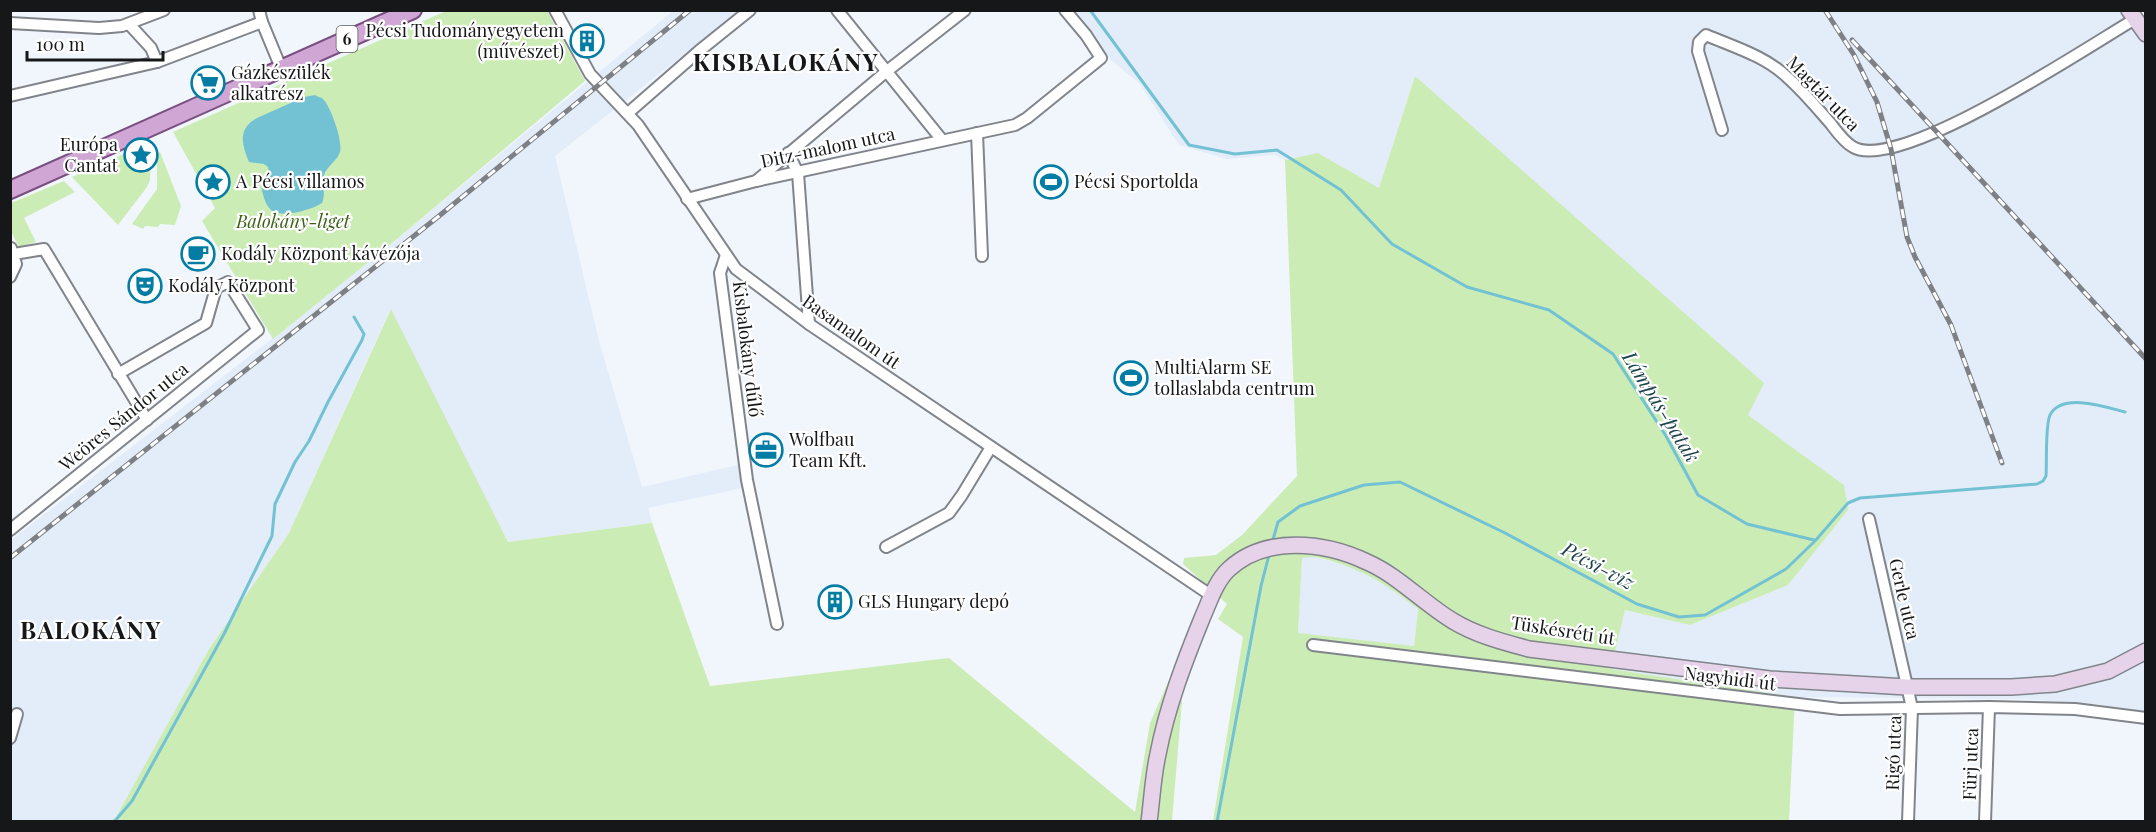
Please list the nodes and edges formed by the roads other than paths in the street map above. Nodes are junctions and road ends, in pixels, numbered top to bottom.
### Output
1 (164, 10) edge
2 (259, 10) edge
3 (413, 10) edge
4 (555, 10) edge
5 (750, 10) edge
6 (837, 10) edge
7 (965, 10) edge
8 (1065, 10) edge
9 (2132, 15) edge
10 (262, 22) junction
11 (10, 23) edge
12 (129, 24) junction
13 (2145, 34) edge
14 (157, 62) junction
15 (281, 68) junction
16 (887, 71) junction
17 (10, 96) edge
18 (628, 113) junction
19 (1722, 130) dead end
20 (977, 133) junction
21 (942, 140) junction
22 (788, 153) junction
23 (798, 173) junction
24 (756, 181) junction
25 (10, 190) edge
26 (687, 199) junction
27 (12, 251) edge
28 (726, 255) junction
29 (982, 256) dead end
30 (10, 278) edge
31 (809, 324) junction
32 (118, 374) junction
33 (147, 420) junction
34 (991, 447) junction
35 (1869, 519) dead end
36 (10, 530) edge
37 (886, 547) dead end
38 (1212, 596) junction
39 (777, 624) dead end
40 (1313, 645) dead end
41 (2145, 651) edge
42 (1906, 687) junction
43 (1989, 706) junction
44 (1912, 708) junction
45 (17, 714) dead end
46 (2145, 718) edge
47 (10, 738) edge
48 (1149, 822) edge
49 (1908, 822) edge
50 (1985, 822) edge

1 - 12 street
2 - 10 street
3 - 15 main road, 6
4 - 18 street, Basamalom út
5 - 18 street
6 - 16 street
7 - 16 street
8 - 20 street, Ditz-malom utca
9 - 13 street
9 - 19 street, Magtár utca
10 - 14 street
10 - 15 street
11 - 12 street
12 - 14 street
14 - 17 street
15 - 25 main road, 6
16 - 21 street
16 - 22 street
18 - 26 street, Basamalom út
20 - 21 street, Ditz-malom utca
20 - 29 street
21 - 23 street, Ditz-malom utca
22 - 23 street
22 - 24 street
23 - 24 street, Ditz-malom utca
23 - 31 street
24 - 26 street, Ditz-malom utca
26 - 28 street, Basamalom út
27 - 30 street
27 - 32 street
28 - 31 street, Basamalom út
28 - 39 street, Kisbalokány dűlő
31 - 34 street, Basamalom út
32 - 33 street
32 - 33 street, Weöres Sándor utca
33 - 36 street, Weöres Sándor utca
34 - 37 street
34 - 38 street, Basamalom út
35 - 42 street, Gerle utca
38 - 42 street, Tüskésréti út
38 - 48 street, Tüskésréti út
40 - 44 street, Nagyhidi út
41 - 42 street, Tüskésréti út
42 - 44 street, Rigó utca
43 - 44 street, Nagyhidi út
43 - 46 street, Nagyhidi út
43 - 50 street, Fürj utca
44 - 49 street, Rigó utca
45 - 47 street

